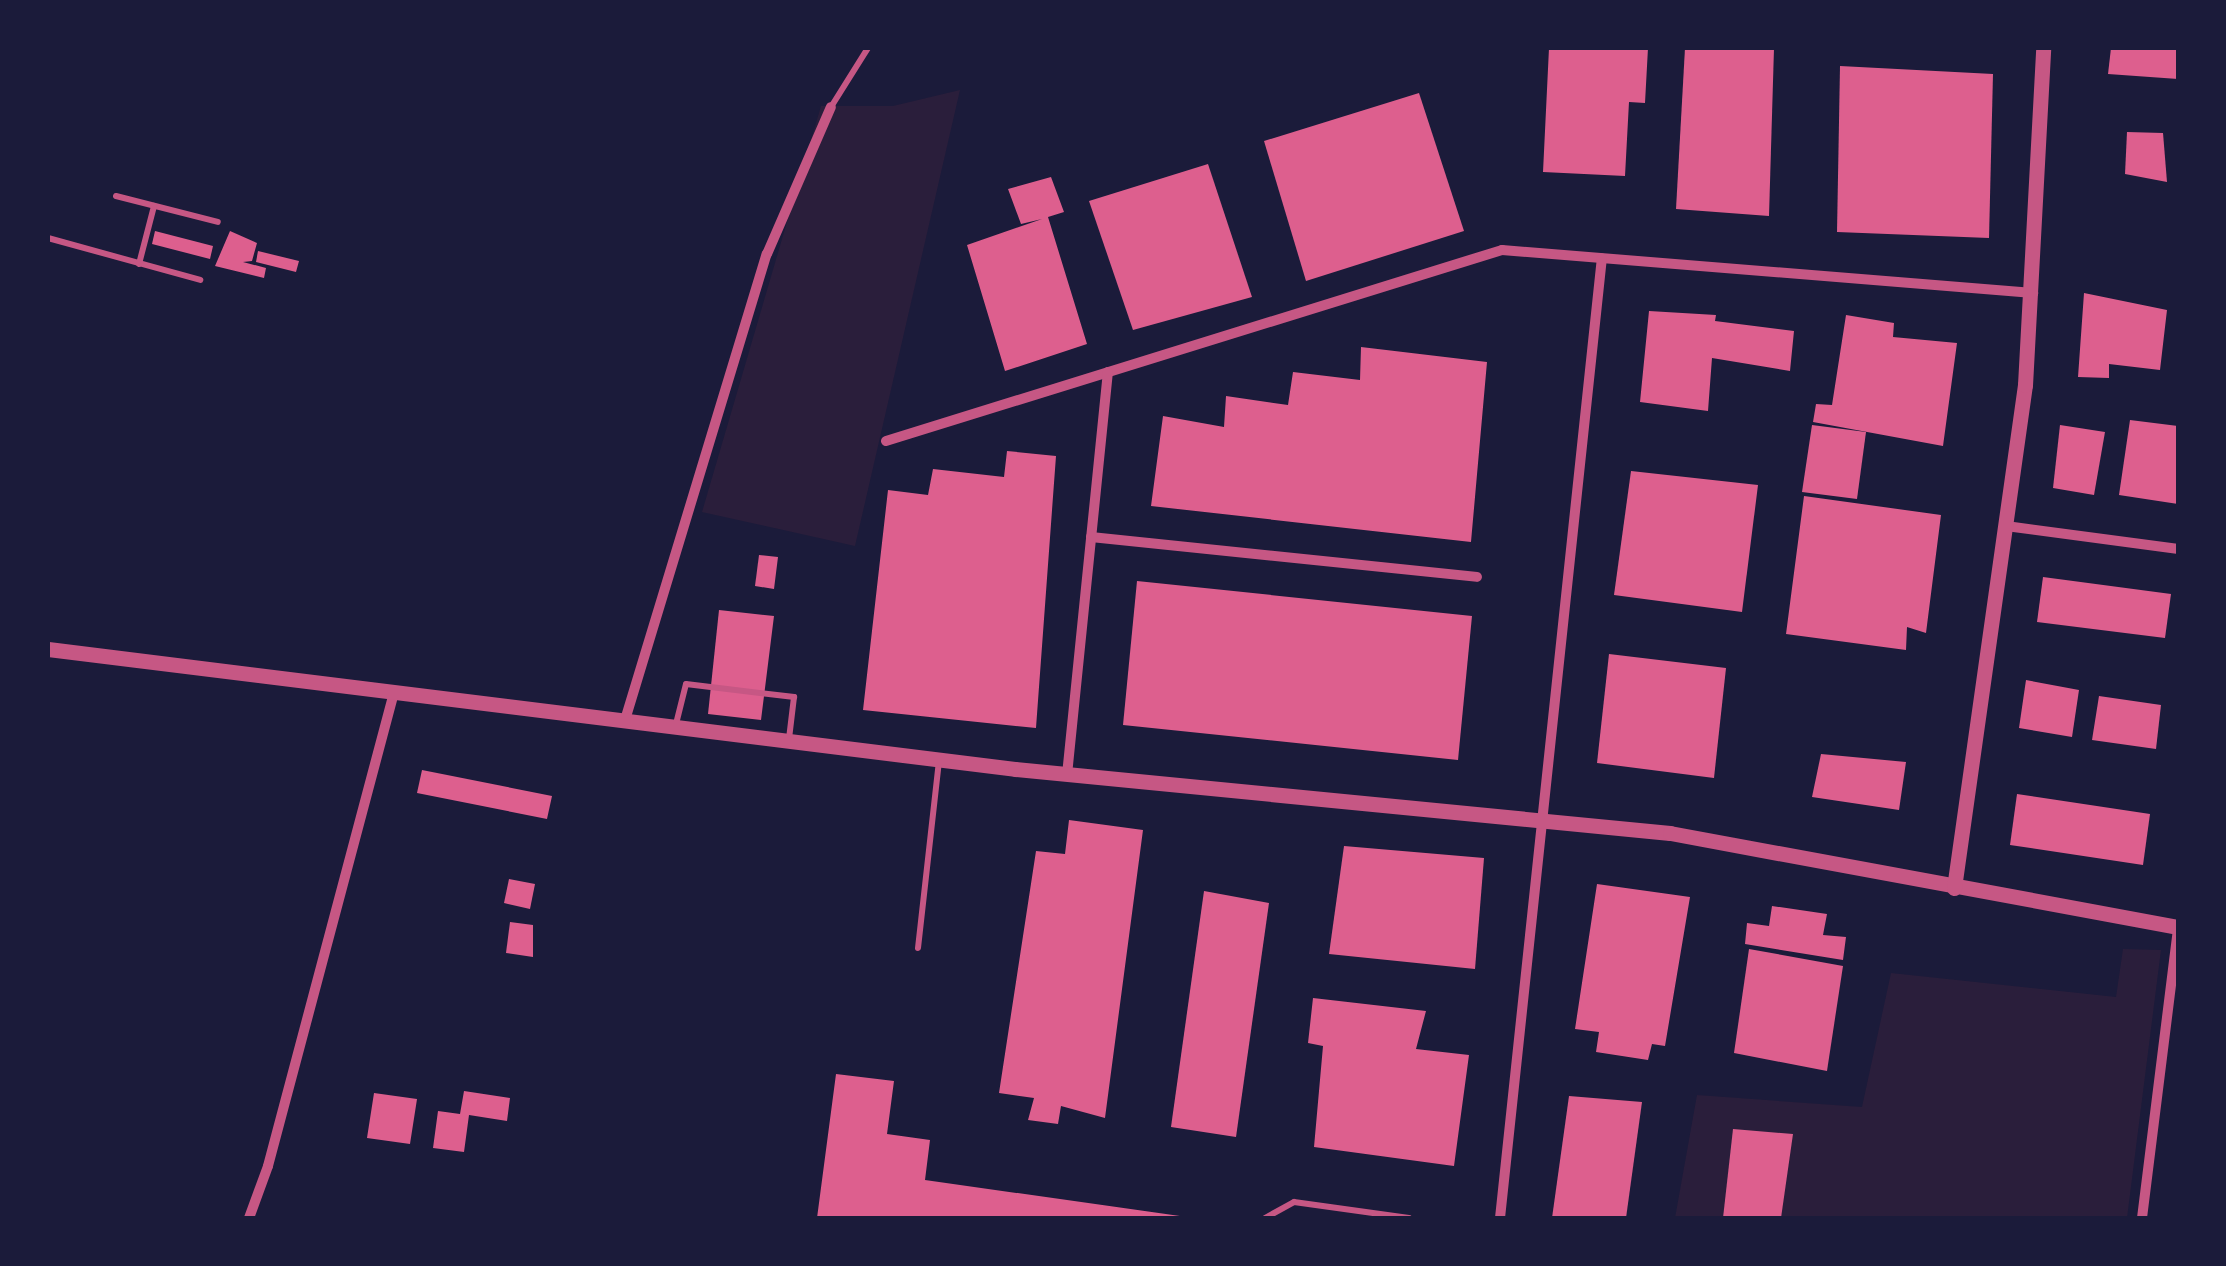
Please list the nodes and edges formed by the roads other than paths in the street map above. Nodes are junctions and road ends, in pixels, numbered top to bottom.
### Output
1 (868, 48) edge
2 (2043, 48) edge
3 (831, 107) joint
4 (116, 196) dead end
5 (154, 206) junction
6 (218, 222) dead end
7 (48, 238) edge
8 (1602, 258) junction
9 (139, 264) junction
10 (200, 280) dead end
11 (2034, 293) junction
12 (1108, 372) junction
13 (886, 442) dead end
14 (2006, 526) junction
15 (1091, 537) junction
16 (2178, 549) edge
17 (1477, 577) dead end
18 (48, 648) edge
19 (394, 692) junction
20 (625, 720) junction
21 (675, 726) junction
22 (789, 740) junction
23 (940, 759) junction
24 (1067, 774) junction
25 (1543, 817) junction
26 (1954, 888) junction
27 (2178, 928) edge
28 (918, 948) dead end
29 (1366, 1216) edge
30 (249, 1218) edge
31 (1265, 1218) edge
32 (1410, 1218) edge
33 (1500, 1218) edge
34 (2142, 1218) edge

1 - 3 lane
2 - 11 street
3 - 20 street
4 - 5 lane
5 - 6 lane
5 - 9 lane
7 - 9 lane
8 - 11 street
8 - 12 street
8 - 25 street
9 - 10 lane
11 - 14 street
12 - 13 street
12 - 15 street
14 - 16 street
14 - 26 street
15 - 17 street
15 - 24 street
18 - 19 street
19 - 20 street
19 - 30 street
20 - 21 street
21 - 22 street
21 - 22 lane
22 - 23 street
23 - 24 street
23 - 28 lane
24 - 25 street
25 - 26 street
25 - 33 street
26 - 27 street
27 - 34 street
29 - 31 lane
29 - 32 lane

